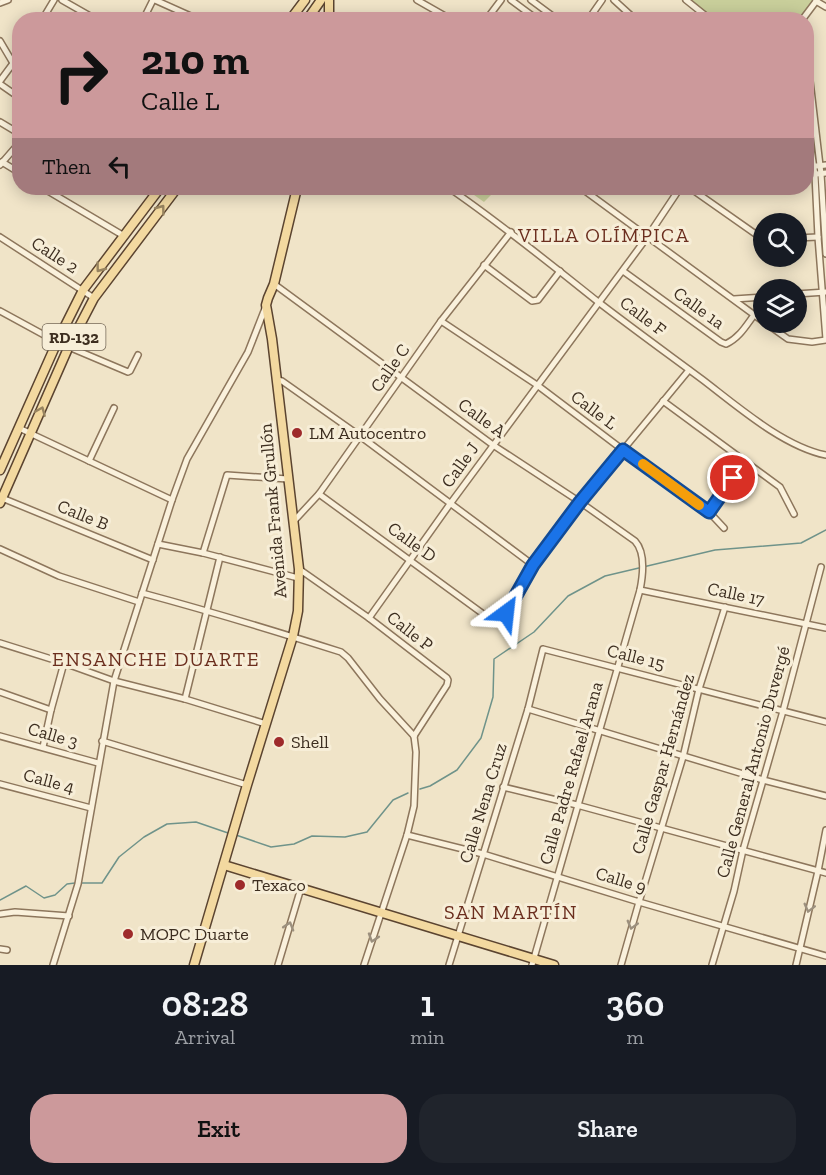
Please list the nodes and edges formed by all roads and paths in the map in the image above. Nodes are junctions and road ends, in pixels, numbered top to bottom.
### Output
1 (9, 0) edge
2 (62, 0) edge
3 (154, 0) edge
4 (417, 0) edge
5 (511, 0) edge
6 (531, 0) edge
7 (614, 0) edge
8 (686, 0) edge
9 (816, 0) edge
10 (0, 3) edge
11 (826, 7) edge
12 (83, 12) edge
13 (181, 12) edge
14 (438, 12) edge
15 (527, 12) edge
16 (547, 12) edge
17 (627, 12) edge
18 (699, 12) edge
19 (0, 41) edge
20 (12, 61) edge
21 (12, 64) edge
22 (0, 82) edge
23 (12, 92) edge
24 (814, 149) edge
25 (12, 151) edge
26 (1, 164) edge
27 (817, 166) edge
28 (821, 174) edge
29 (56, 195) edge
30 (155, 195) edge
31 (170, 195) edge
32 (295, 195) edge
33 (459, 195) edge
34 (591, 195) edge
35 (675, 195) edge
36 (700, 195) edge
37 (511, 232) junction
38 (753, 232) edge
39 (126, 233) junction
40 (648, 236) junction
41 (823, 236) edge
42 (0, 237) edge
43 (140, 237) junction
44 (807, 237) edge
45 (826, 254) edge
46 (484, 266) junction
47 (560, 271) junction
48 (623, 271) junction
49 (274, 284) junction
50 (83, 290) junction
51 (824, 292) edge
52 (807, 293) edge
53 (94, 298) junction
54 (753, 298) edge
55 (734, 299) junction
56 (599, 302) junction
57 (266, 304) junction
58 (0, 311) edge
59 (753, 314) edge
60 (753, 316) edge
61 (441, 321) junction
62 (780, 333) edge
63 (826, 339) edge
64 (57, 342) junction
65 (69, 346) junction
66 (138, 355) dead end
67 (689, 370) junction
68 (401, 378) junction
69 (277, 380) junction
70 (537, 386) junction
71 (663, 401) junction
72 (114, 408) dead end
73 (19, 428) junction
74 (31, 435) junction
75 (360, 436) junction
76 (493, 445) junction
77 (623, 450) junction
78 (826, 455) edge
79 (89, 461) junction
80 (745, 461) junction
81 (0, 470) edge
82 (288, 479) junction
83 (319, 494) junction
84 (172, 500) junction
85 (1, 501) edge
86 (580, 502) junction
87 (450, 504) junction
88 (709, 512) junction
89 (794, 514) dead end
90 (293, 522) junction
91 (724, 528) dead end
92 (158, 544) junction
93 (0, 549) edge
94 (203, 553) junction
95 (220, 557) junction
96 (153, 560) junction
97 (411, 560) junction
98 (533, 565) junction
99 (821, 567) dead end
100 (299, 573) junction
101 (640, 590) junction
102 (142, 593) junction
103 (139, 602) junction
104 (725, 607) junction
105 (207, 611) junction
106 (506, 613) dead end
107 (486, 616) dead end
108 (369, 618) junction
109 (806, 624) junction
110 (826, 628) edge
111 (292, 636) junction
112 (0, 643) edge
113 (543, 649) joint
114 (64, 663) junction
115 (617, 668) junction
116 (114, 681) junction
117 (699, 689) junction
118 (0, 692) edge
119 (185, 699) junction
120 (528, 709) junction
121 (51, 710) junction
122 (783, 711) junction
123 (826, 722) edge
124 (266, 724) junction
125 (600, 731) junction
126 (0, 736) edge
127 (414, 736) junction
128 (102, 741) junction
129 (44, 747) junction
130 (683, 756) junction
131 (98, 763) junction
132 (763, 780) junction
133 (0, 784) edge
134 (247, 785) junction
135 (503, 787) junction
136 (826, 796) edge
137 (577, 805) junction
138 (91, 808) junction
139 (661, 828) junction
140 (826, 830) edge
141 (407, 835) junction
142 (743, 850) junction
143 (483, 854) junction
144 (224, 865) junction
145 (818, 871) junction
146 (826, 873) edge
147 (557, 876) junction
148 (301, 888) junction
149 (639, 902) junction
150 (382, 912) junction
151 (0, 914) edge
152 (69, 916) junction
153 (724, 926) junction
154 (204, 931) junction
155 (458, 936) junction
156 (799, 947) junction
157 (0, 949) edge
158 (7, 950) dead end
159 (826, 956) edge
160 (532, 962) edge
161 (53, 965) edge
162 (188, 965) edge
163 (195, 965) edge
164 (278, 965) edge
165 (364, 965) edge
166 (449, 965) edge
167 (554, 965) edge
168 (621, 965) edge
169 (712, 965) edge
170 (796, 965) edge

1 - 10 street
2 - 12 street
3 - 13 street
4 - 14 street
5 - 15 street
6 - 16 street
7 - 17 street
8 - 18 street
9 - 11 street
19 - 20 street
21 - 22 street
22 - 23 street
24 - 27 street
25 - 26 street
27 - 28 street
28 - 41 street
29 - 39 street
30 - 39 main road, RD-132
43 -> 31 main road, RD-132
32 - 49 main road
33 - 37 street, Calle F
34 - 40 street
35 - 40 street, Calle J
36 - 38 street
37 - 46 street, Calle C
37 - 47 street, Calle F
39 - 43 street
39 -> 50 main road, RD-132
40 - 48 street, Calle J
40 - 55 street
41 - 44 street
41 - 45 street
41 - 51 street
42 - 50 street, Calle 2
43 - 53 main road, RD-132
46 - 47 street
46 - 61 street, Calle C
47 - 56 street, Calle F
48 - 56 street, Calle J
48 - 60 street, Calle 1a
49 - 57 main road
49 - 68 street, Calle A
50 - 53 street, Calle 2
50 - 64 main road, RD-132
51 - 52 street
51 - 63 street
53 - 65 main road, RD-132
54 - 55 street
55 - 59 street
56 - 67 street, Calle F
56 - 70 street, Calle J
57 - 69 main road, Avenida Frank Grullón
57 - 84 street
58 - 64 street
61 - 68 street, Calle C
61 - 70 street, Calle L
62 - 63 street
64 - 65 street
64 - 73 main road, RD-132
65 - 66 street
74 -> 65 main road, RD-132
67 - 71 street
67 - 78 street, Calle F
68 - 75 street, Calle C
68 - 76 street, Calle A
69 - 75 street
69 - 82 main road, Avenida Frank Grullón
70 - 76 street, Calle J
70 - 77 street, Calle L
71 - 77 street
71 - 80 street
72 - 79 street
73 - 74 street
73 - 81 main road, RD-132
74 - 79 street
74 - 85 main road, RD-132
75 - 83 street, Calle C
75 - 87 street
76 - 86 street, Calle A
76 - 87 street, Calle J
77 - 86 street
77 - 88 street, Calle L
79 - 84 street
80 - 88 street
80 - 89 street
82 - 90 main road, Avenida Frank Grullón
82 - 94 street
83 - 90 street, Calle C
83 - 97 street, Calle D
84 - 92 street
85 - 96 street, Calle B
86 - 98 street
86 - 101 street, Calle A
87 - 97 street, Calle J
87 - 98 street
88 - 91 street, Calle L
90 - 100 main road, Avenida Frank Grullón
92 - 94 street
92 - 96 street
93 - 103 street
94 - 95 street
95 - 100 street
95 - 105 street
96 - 102 street
97 - 107 street, Calle D
97 - 108 street, Calle J
98 - 106 street
99 - 109 street, Calle General Antonio Duvergé
100 - 108 street, Calle P
100 - 111 main road, Avenida Frank Grullón
101 - 104 street, Calle 17
101 - 115 street, Calle Padre Rafael Arana
102 - 103 street
102 - 105 street
103 - 116 street
104 - 109 street, Calle 17
104 - 117 street, Calle Gaspar Hernández
105 - 111 street
105 - 119 street
108 - 127 street, Calle P
109 - 110 street, Calle 17
109 - 122 street, Calle General Antonio Duvergé
111 - 124 main road, Avenida Frank Grullón
111 - 127 street
112 - 114 street
113 - 115 street, Calle 15
113 - 120 street, Calle Nena Cruz
114 - 116 street
114 - 121 street
115 - 117 street, Calle 15
115 - 125 street, Calle Padre Rafael Arana
116 - 119 street
116 - 128 street
117 - 122 street, Calle 15
117 - 130 street, Calle Gaspar Hernández
118 - 121 street
119 - 124 street
120 - 125 street
120 - 135 street, Calle Nena Cruz
121 - 129 street
122 - 123 street, Calle 15
122 - 132 street, Calle General Antonio Duvergé
124 - 134 main road, Avenida Frank Grullón
125 - 130 street
125 - 137 street, Calle Padre Rafael Arana
126 - 129 street, Calle 3
127 - 141 street
128 - 131 street
128 - 134 street
129 - 131 street, Calle 3
130 - 132 street
130 - 139 street, Calle Gaspar Hernández
131 - 138 street
132 - 136 street
132 - 142 street, Calle General Antonio Duvergé
133 - 138 street, Calle 4
134 - 144 main road, Avenida Frank Grullón
135 - 137 street
135 - 143 street, Calle Nena Cruz
137 - 139 street
137 - 147 street, Calle Padre Rafael Arana
138 - 152 street
139 - 142 street
139 - 149 street, Calle Gaspar Hernández
140 - 145 street
141 - 143 street, Calle 9
141 - 150 street
142 - 145 street
142 - 153 street, Calle General Antonio Duvergé
143 - 147 street, Calle 9
143 - 155 street, Calle Nena Cruz
144 - 148 main road
144 - 154 main road, Avenida Frank Grullón
145 - 146 street
145 -> 156 street
147 - 149 street, Calle 9
147 - 160 street, Calle Padre Rafael Arana
148 - 150 main road
164 -> 148 street
149 - 153 street, Calle 9
149 -> 168 street, Calle Gaspar Hernández
150 - 155 main road
150 -> 165 street
151 - 152 street
152 - 161 street
153 - 156 street, Calle 9
153 - 169 street, Calle General Antonio Duvergé
154 - 162 main road
154 - 163 main road
155 - 160 main road
155 - 166 street, Calle Nena Cruz
156 - 159 street, Calle 9
156 - 170 street
157 - 158 street
160 - 167 main road

